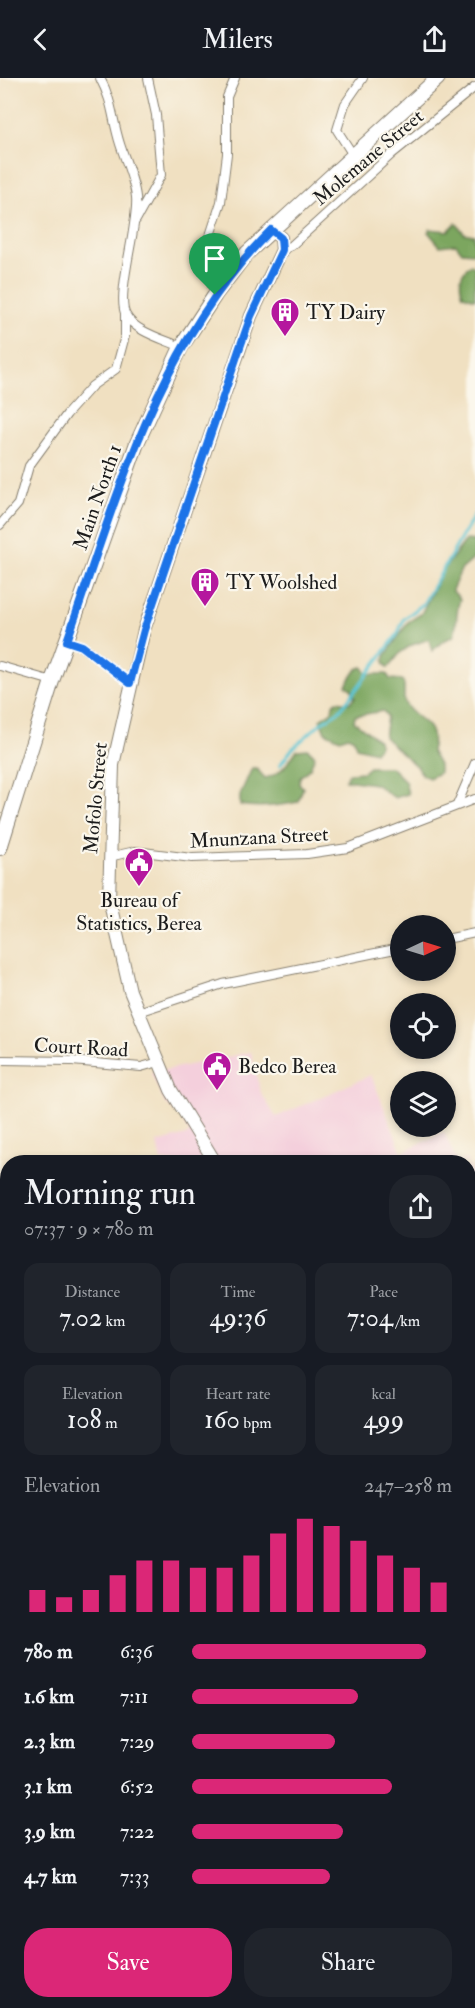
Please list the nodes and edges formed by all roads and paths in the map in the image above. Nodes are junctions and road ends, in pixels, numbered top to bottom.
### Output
1 (100, 78) edge
2 (148, 78) edge
3 (235, 78) edge
4 (363, 78) edge
5 (438, 78) edge
6 (475, 87) edge
7 (353, 156) junction
8 (134, 224) junction
9 (271, 230) junction
10 (282, 250) junction
11 (215, 295) junction
12 (125, 315) junction
13 (181, 347) junction
14 (0, 525) edge
15 (67, 641) junction
16 (0, 666) edge
17 (52, 681) junction
18 (130, 683) junction
19 (475, 764) edge
20 (475, 799) edge
21 (457, 805) junction
22 (3, 830) edge
23 (0, 848) edge
24 (109, 857) junction
25 (475, 933) edge
26 (456, 937) edge
27 (390, 950) edge
28 (138, 1012) junction
29 (0, 1060) edge
30 (159, 1062) junction
31 (212, 1155) edge

1 - 8 street
2 - 8 street
3 - 11 street
4 - 7 street
5 - 7 main road, Main North 1
6 - 10 street, Molemane Street
7 - 9 main road, Main North 1
8 - 12 street
9 - 10 main road
9 - 11 main road, Main North 1
10 - 18 main road, Mofolo Street
11 - 13 main road, Main North 1
12 - 13 street
12 - 14 street
13 - 15 main road, Main North 1
15 - 17 main road, Main North 1
15 - 18 street
16 - 17 street
17 - 22 main road, Main North 1
18 - 24 main road, Mofolo Street
19 - 21 street
20 - 21 street, Mnunzana Street
21 - 24 street, Mnunzana Street
22 - 23 main road, Main North 1
24 - 28 main road, Mofolo Street
25 - 26 street
27 - 28 street
28 - 30 main road, Mofolo Street
29 - 30 street, Court Road
30 - 31 main road, Mofolo Street

